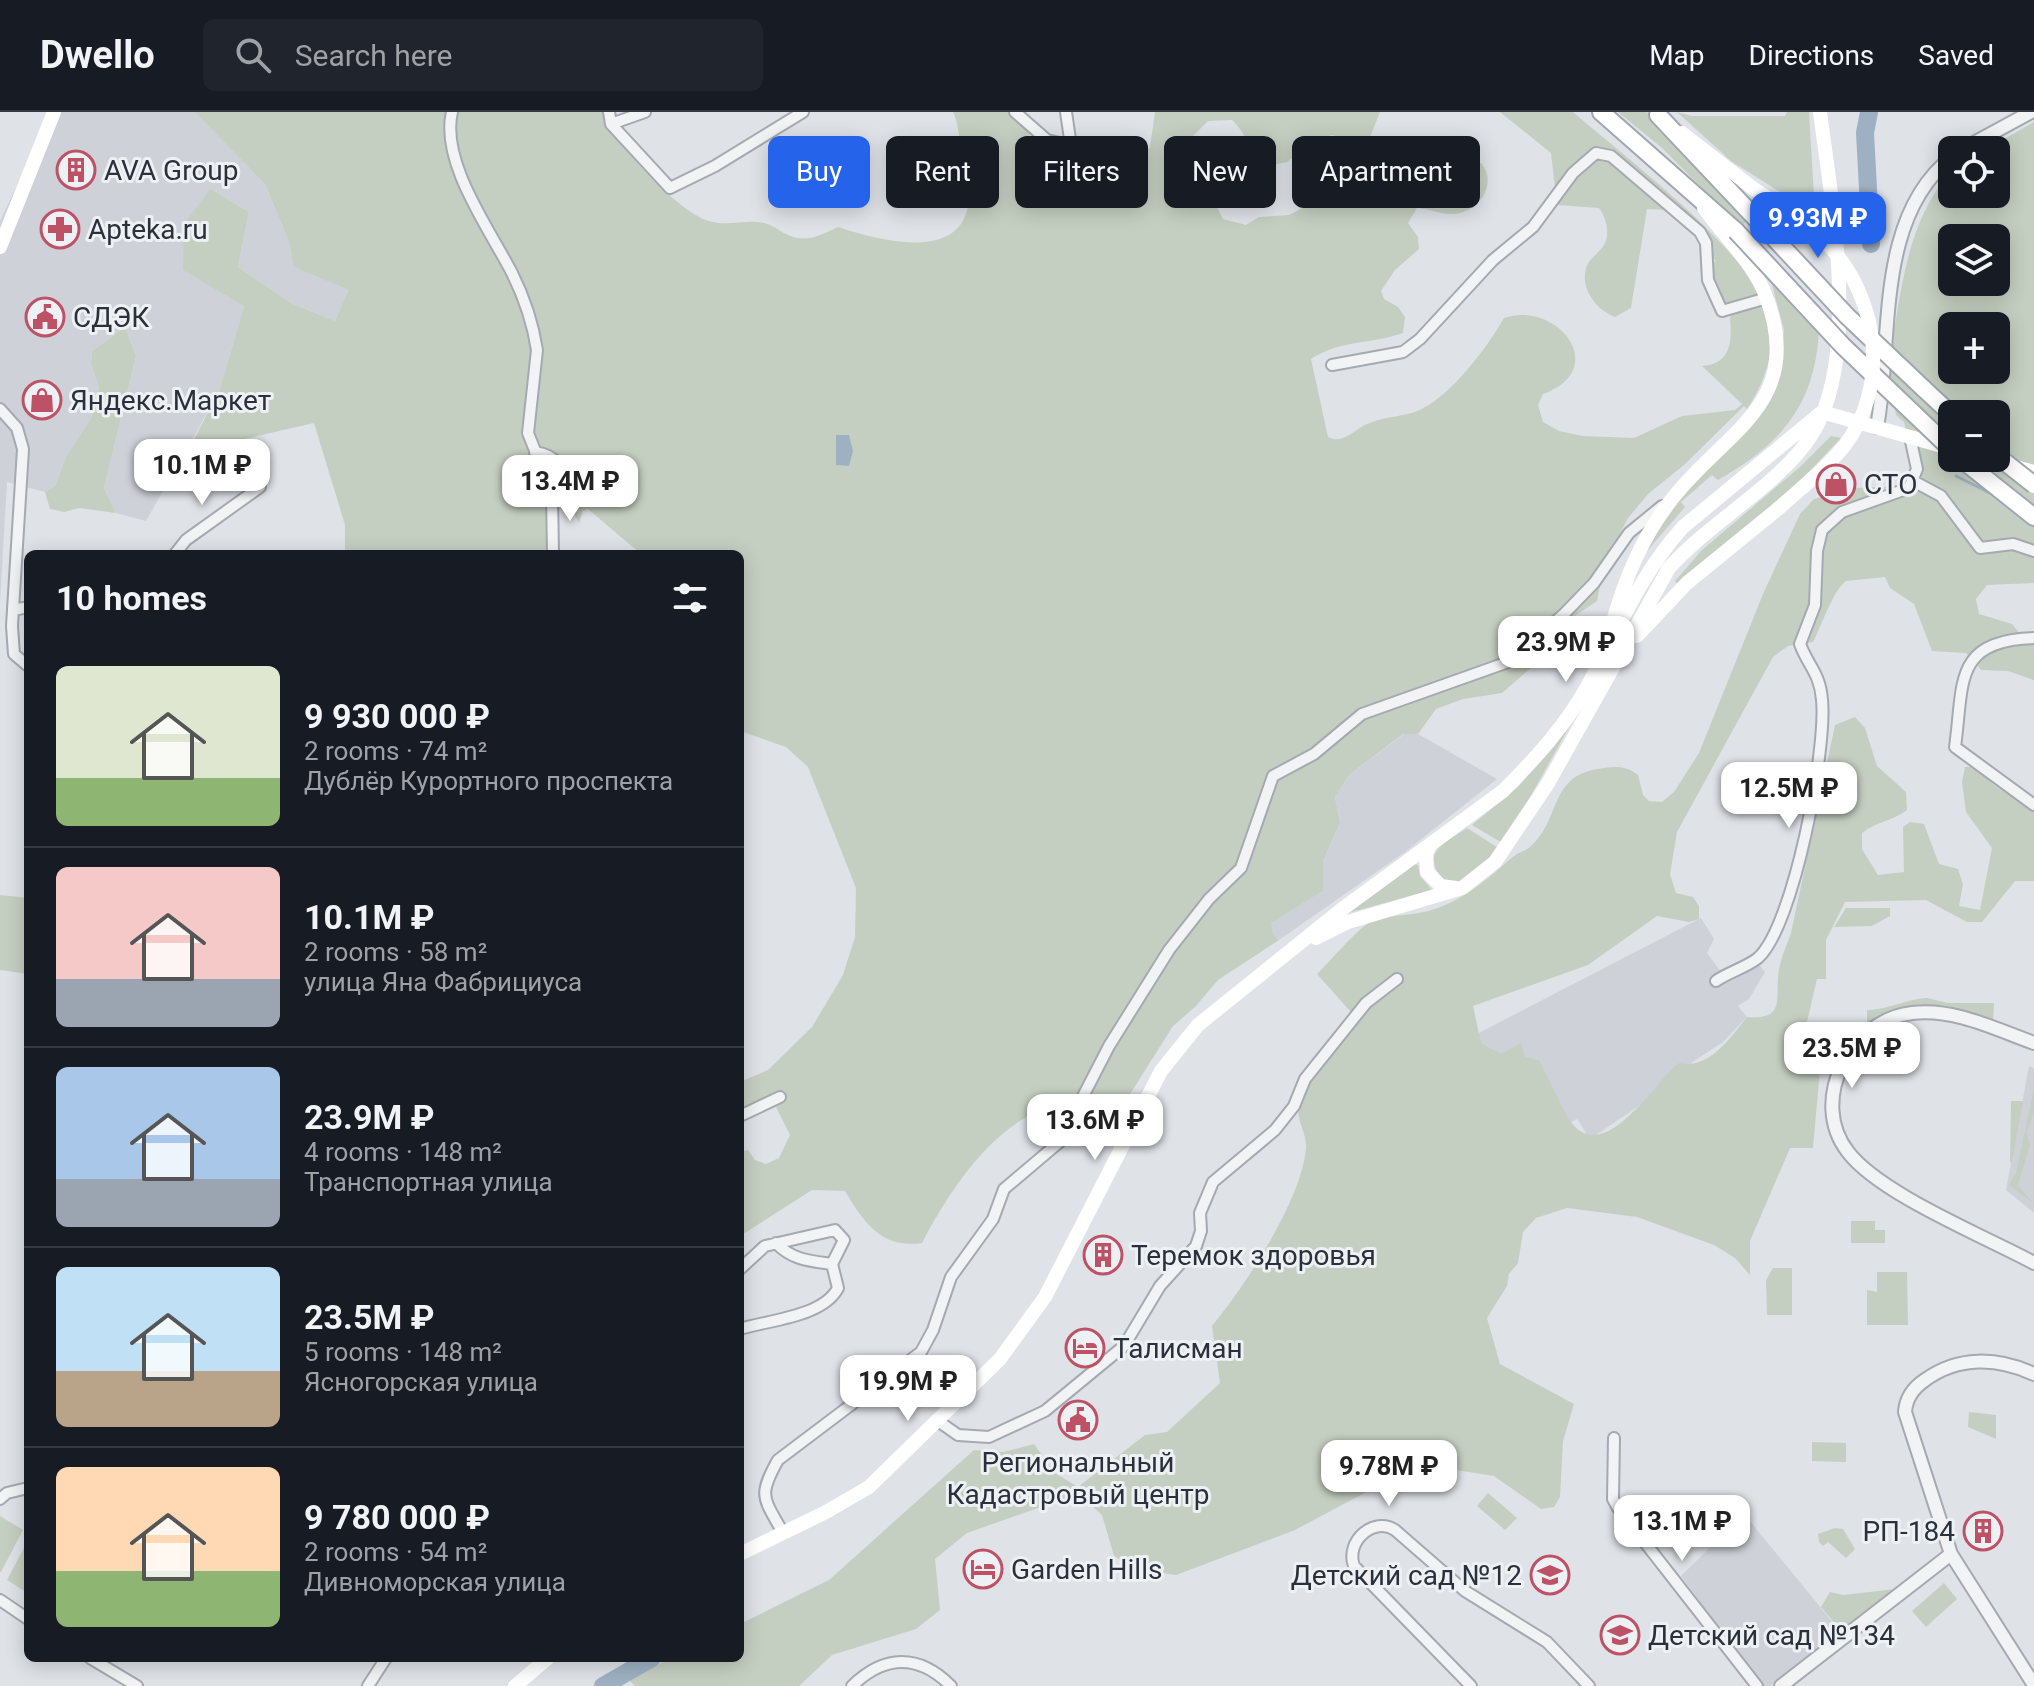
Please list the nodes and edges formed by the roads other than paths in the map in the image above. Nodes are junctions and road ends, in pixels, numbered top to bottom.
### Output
1 (54, 112) edge
2 (452, 112) edge
3 (609, 112) edge
4 (645, 112) edge
5 (803, 112) edge
6 (1015, 112) edge
7 (1066, 112) edge
8 (1601, 112) edge
9 (1820, 112) edge
10 (2031, 112) edge
11 (1658, 115) joint
12 (611, 124) junction
13 (1987, 136) edge
14 (1938, 173) edge
15 (1695, 195) junction
16 (0, 247) edge
17 (1767, 298) junction
18 (1332, 365) dead end
19 (1938, 402) edge
20 (0, 409) edge
21 (1822, 412) junction
22 (1877, 427) junction
23 (1910, 437) junction
24 (1938, 437) edge
25 (1938, 446) edge
26 (535, 452) junction
27 (2010, 465) edge
28 (2010, 466) edge
29 (1978, 472) edge
30 (2034, 472) edge
31 (1915, 482) junction
32 (2034, 485) edge
33 (260, 487) dead end
34 (556, 492) junction
35 (1673, 497) junction
36 (2034, 517) edge
37 (178, 550) edge
38 (553, 550) edge
39 (2034, 551) edge
40 (24, 608) edge
41 (14, 610) junction
42 (2034, 638) edge
43 (1609, 657) junction
44 (24, 664) edge
45 (2034, 805) edge
46 (1430, 845) junction
47 (1462, 888) junction
48 (1295, 949) junction
49 (1397, 979) dead end
50 (1716, 981) dead end
51 (2034, 1043) edge
52 (780, 1097) dead end
53 (744, 1114) edge
54 (776, 1243) junction
55 (2034, 1263) edge
56 (832, 1264) junction
57 (744, 1265) edge
58 (744, 1328) edge
59 (2034, 1374) edge
60 (938, 1421) junction
61 (1614, 1438) dead end
62 (24, 1489) edge
63 (0, 1499) edge
64 (783, 1533) junction
65 (744, 1552) edge
66 (1951, 1554) junction
67 (0, 1600) edge
68 (24, 1616) edge
69 (97, 1662) edge
70 (383, 1662) edge
71 (543, 1662) edge
72 (2034, 1685) edge
73 (137, 1686) edge
74 (368, 1686) edge
75 (515, 1686) edge
76 (852, 1686) edge
77 (951, 1686) edge
78 (1471, 1686) edge
79 (1589, 1686) edge
80 (1757, 1686) edge
81 (1781, 1686) edge

1 - 16 main road
2 - 26 street
3 - 12 street
4 - 12 street
5 - 12 street
6 - 7 street
8 - 15 main road
9 - 21 main road
10 - 13 street
11 - 19 main road, bridge
11 - 43 main road, bridge
14 - 22 street
15 - 17 main road
15 - 24 main road, bridge
17 - 18 street
17 - 35 main road
20 - 41 street
21 - 22 main road
21 - 43 main road
22 - 23 main road
23 - 25 main road
23 - 31 street
26 - 34 street
26 - 34 street
27 - 30 main road
28 - 32 main road, bridge
29 - 36 main road
31 - 39 street
31 - 50 street
33 - 37 street
34 - 38 street
35 - 43 main road
35 - 64 street
40 - 41 street
41 - 44 street
42 - 45 street
43 - 46 main road
43 - 47 main road
46 - 47 main road
46 - 48 main road
47 - 48 main road
48 - 60 main road
49 - 60 street
51 - 55 street
52 - 53 street
54 - 56 street
54 - 56 street
54 - 57 street
56 - 58 street
59 - 66 street
60 - 64 main road
61 - 80 street
62 - 63 street
64 - 65 main road
66 - 72 street
66 - 81 street
67 - 68 street
69 - 73 street
70 - 74 street
71 - 75 main road
76 - 77 street
78 - 79 street

